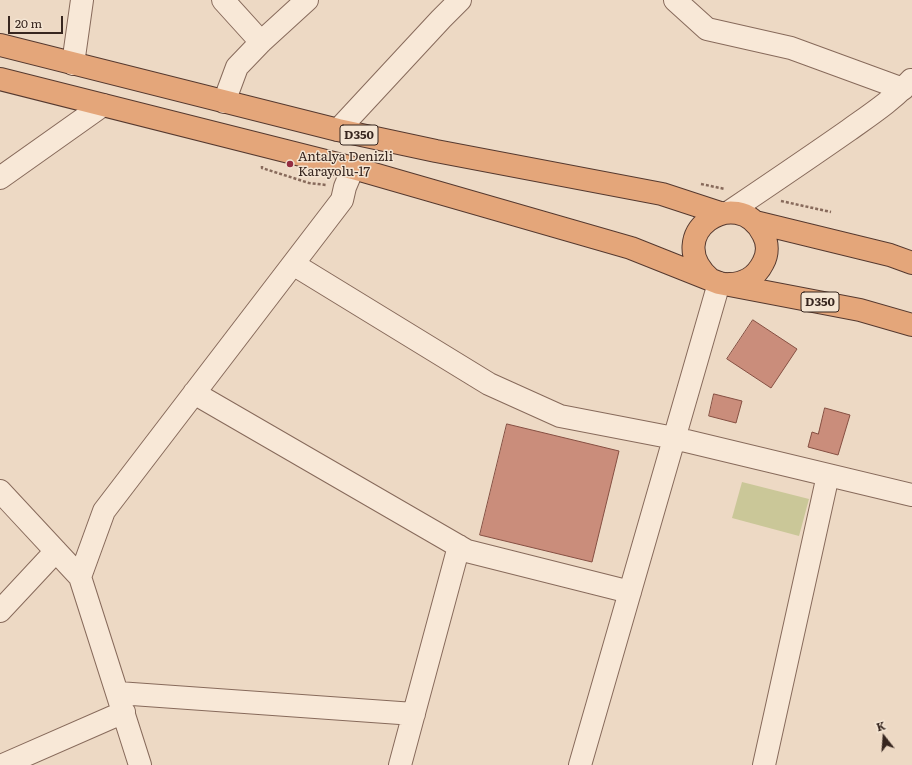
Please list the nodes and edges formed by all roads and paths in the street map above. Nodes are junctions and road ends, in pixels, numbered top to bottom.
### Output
1 (82, 0) edge
2 (223, 0) edge
3 (307, 0) edge
4 (460, 0) edge
5 (675, 0) edge
6 (261, 42) junction
7 (0, 45) edge
8 (73, 64) junction
9 (0, 79) edge
10 (908, 84) edge
11 (224, 102) junction
12 (103, 105) junction
13 (338, 130) junction
14 (353, 168) junction
15 (0, 178) edge
16 (753, 196) junction
17 (831, 212) dead end
18 (725, 213) junction
19 (755, 222) junction
20 (912, 263) edge
21 (293, 264) junction
22 (719, 282) junction
23 (912, 325) edge
24 (194, 393) junction
25 (674, 438) junction
26 (828, 475) junction
27 (0, 491) edge
28 (912, 495) edge
29 (459, 546) junction
30 (56, 551) junction
31 (80, 577) junction
32 (630, 592) junction
33 (0, 611) edge
34 (120, 702) junction
35 (414, 714) junction
36 (3, 765) edge
37 (140, 765) edge
38 (400, 765) edge
39 (580, 765) edge
40 (764, 765) edge

1 - 8 street
2 - 6 street
3 - 6 street
4 - 13 street
5 - 10 street
6 - 11 street
7 - 8 highway, D350
8 - 11 highway, D350
9 - 12 highway, D350
10 - 16 street
11 - 13 highway, D350
12 - 14 highway, D350
12 - 15 street
13 - 18 highway, D350
14 - 21 street
14 - 22 highway, D350
16 - 17 path
16 - 18 street
18 - 19 highway
18 - 22 highway
19 - 20 highway
19 - 22 highway
21 - 24 street
21 - 25 street
22 - 23 highway, D350
22 - 25 street
24 - 29 street
24 - 31 street
25 - 26 street
25 - 32 street
26 - 28 street
26 - 40 street
27 - 30 street
29 - 32 street
29 - 35 street
30 - 31 street
30 - 33 street
31 - 34 street
32 - 39 street
34 - 35 street
34 - 36 street
34 - 37 street
35 - 38 street

